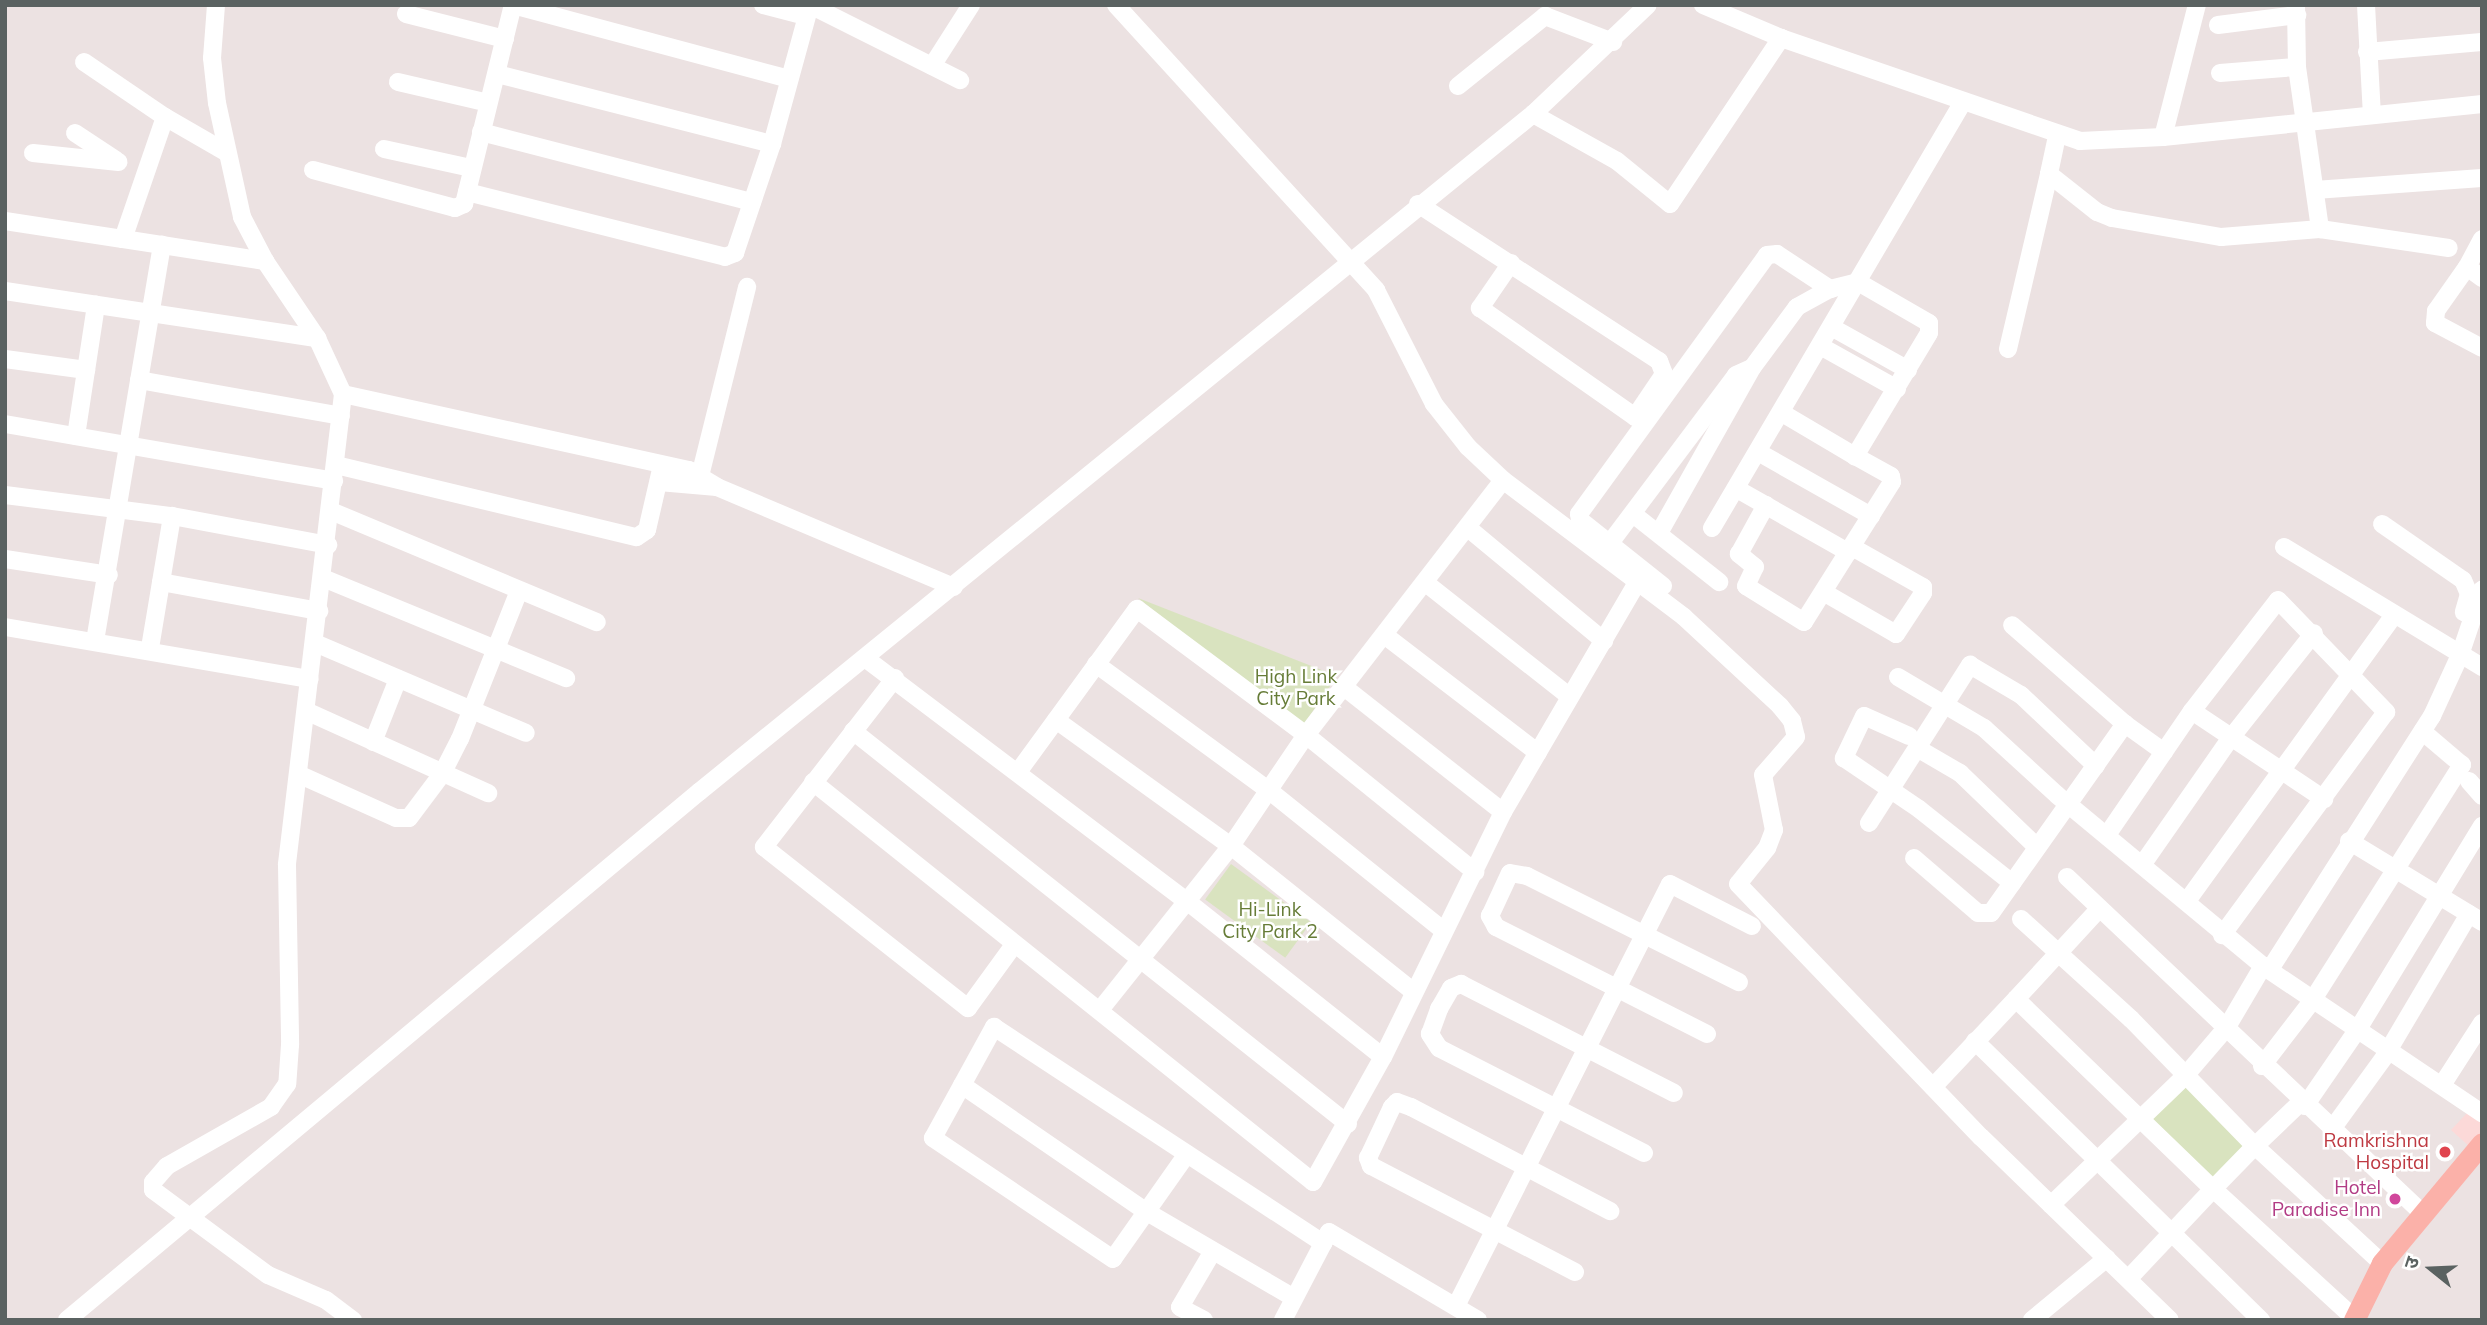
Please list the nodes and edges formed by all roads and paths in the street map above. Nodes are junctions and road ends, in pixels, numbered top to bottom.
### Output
1 (216, 5) edge
2 (513, 5) edge
3 (762, 5) edge
4 (971, 5) edge
5 (1116, 5) edge
6 (1648, 5) edge
7 (1703, 5) edge
8 (2197, 5) edge
9 (2365, 5) edge
10 (808, 9) edge
11 (2296, 10) edge
12 (406, 14) dead end
13 (2218, 25) dead end
14 (1781, 38) junction
15 (505, 39) junction
16 (2482, 41) edge
17 (1613, 42) junction
18 (2367, 52) junction
19 (84, 62) dead end
20 (932, 66) junction
21 (2297, 67) junction
22 (2220, 73) dead end
23 (497, 74) junction
24 (789, 79) junction
25 (960, 80) dead end
26 (398, 82) dead end
27 (1458, 86) dead end
28 (1964, 102) junction
29 (488, 103) junction
30 (2482, 104) edge
31 (1533, 114) junction
32 (2372, 115) junction
33 (164, 117) junction
34 (2305, 121) junction
35 (481, 132) junction
36 (75, 133) dead end
37 (2057, 136) junction
38 (2162, 137) junction
39 (772, 144) junction
40 (384, 149) dead end
41 (225, 151) junction
42 (33, 153) dead end
43 (120, 162) junction
44 (471, 168) junction
45 (143, 170) junction
46 (313, 170) dead end
47 (2049, 174) junction
48 (2482, 178) edge
49 (2315, 190) junction
50 (467, 192) junction
51 (752, 202) junction
52 (1418, 204) junction
53 (5, 221) edge
54 (2319, 229) junction
55 (122, 239) junction
56 (2482, 239) edge
57 (162, 246) junction
58 (2449, 247) dead end
59 (1351, 259) junction
60 (265, 261) junction
61 (1511, 263) junction
62 (2467, 267) junction
63 (2482, 278) edge
64 (1858, 282) junction
65 (747, 287) dead end
66 (1830, 289) junction
67 (5, 291) edge
68 (96, 305) junction
69 (150, 314) junction
70 (1833, 328) junction
71 (317, 338) junction
72 (1822, 346) junction
73 (2482, 348) edge
74 (2008, 349) dead end
75 (5, 359) edge
76 (86, 370) junction
77 (1908, 370) junction
78 (139, 380) junction
79 (1896, 389) junction
80 (344, 394) junction
81 (1782, 414) junction
82 (341, 416) junction
83 (5, 424) edge
84 (76, 436) junction
85 (128, 446) junction
86 (1695, 449) junction
87 (1758, 453) junction
88 (1855, 456) junction
89 (335, 473) junction
90 (661, 473) junction
91 (701, 476) junction
92 (1503, 480) junction
93 (717, 487) junction
94 (1737, 488) junction
95 (5, 495) edge
96 (1766, 505) junction
97 (118, 510) junction
98 (331, 511) junction
99 (1633, 514) junction
100 (172, 516) junction
101 (1871, 516) junction
102 (2382, 524) dead end
103 (1468, 528) junction
104 (1712, 528) dead end
105 (1659, 533) junction
106 (328, 545) junction
107 (2284, 548) dead end
108 (1605, 549) junction
109 (1850, 550) junction
110 (5, 559) edge
111 (109, 575) junction
112 (323, 578) junction
113 (1638, 581) junction
114 (161, 582) junction
115 (1719, 582) dead end
116 (1427, 584) junction
117 (954, 587) junction
118 (2482, 590) edge
119 (519, 591) junction
120 (1825, 593) junction
121 (1692, 609) dead end
122 (318, 611) junction
123 (2393, 615) junction
124 (597, 622) dead end
125 (2012, 625) dead end
126 (5, 627) edge
127 (2314, 633) junction
128 (1387, 637) junction
129 (95, 641) junction
130 (1604, 641) junction
131 (315, 643) junction
132 (150, 648) junction
133 (497, 649) junction
134 (2455, 652) junction
135 (865, 658) junction
136 (1096, 664) junction
137 (2482, 667) edge
138 (2349, 676) junction
139 (1898, 677) dead end
140 (566, 678) dead end
141 (895, 678) junction
142 (310, 679) junction
143 (398, 679) junction
144 (1344, 687) junction
145 (1570, 697) junction
146 (1941, 700) junction
147 (306, 710) junction
148 (472, 710) junction
149 (2192, 711) junction
150 (1056, 720) junction
151 (2125, 724) junction
152 (2422, 731) junction
153 (853, 732) junction
154 (526, 733) dead end
155 (1306, 735) junction
156 (2230, 739) junction
157 (373, 742) junction
158 (1913, 742) junction
159 (2164, 752) junction
160 (1538, 753) junction
161 (2096, 766) junction
162 (2280, 770) junction
163 (1018, 772) junction
164 (298, 774) junction
165 (442, 774) junction
166 (2469, 781) dead end
167 (813, 782) junction
168 (1886, 787) junction
169 (1271, 792) junction
170 (488, 793) dead end
171 (2482, 796) edge
172 (2323, 799) junction
173 (2067, 802) junction
174 (1503, 812) junction
175 (1869, 824) dead end
176 (2482, 826) edge
177 (2107, 835) junction
178 (2349, 841) junction
179 (1231, 846) junction
180 (2037, 848) junction
181 (1913, 858) dead end
182 (2142, 865) junction
183 (2394, 868) junction
184 (1475, 872) junction
185 (2067, 877) dead end
186 (2012, 883) junction
187 (2438, 895) junction
188 (2187, 901) junction
189 (1188, 902) junction
190 (2099, 909) junction
191 (2476, 918) edge
192 (2021, 919) dead end
193 (1752, 926) dead end
194 (1444, 931) junction
195 (2222, 935) junction
196 (1645, 936) junction
197 (1013, 946) junction
198 (2059, 954) junction
199 (1143, 958) junction
200 (2263, 966) junction
201 (1739, 982) dead end
202 (1619, 988) junction
203 (1414, 992) junction
204 (2016, 999) junction
205 (2312, 1001) junction
206 (1101, 1010) junction
207 (2482, 1023) edge
208 (2227, 1027) junction
209 (2358, 1030) junction
210 (1707, 1034) dead end
211 (1975, 1041) junction
212 (1588, 1048) junction
213 (2390, 1048) junction
214 (1383, 1057) junction
215 (2262, 1066) junction
216 (2185, 1076) junction
217 (962, 1085) junction
218 (2442, 1085) junction
219 (1933, 1087) junction
220 (1674, 1093) dead end
221 (2303, 1104) junction
222 (1558, 1108) junction
223 (2482, 1113) edge
224 (2144, 1118) junction
225 (1348, 1124) junction
226 (2332, 1129) junction
227 (2482, 1143) edge
228 (2255, 1146) junction
229 (1644, 1153) dead end
230 (1186, 1154) junction
231 (2099, 1163) junction
232 (2482, 1164) edge
233 (1526, 1168) junction
234 (2213, 1189) junction
235 (2051, 1205) junction
236 (1147, 1212) junction
237 (1610, 1212) dead end
238 (2423, 1214) junction
239 (190, 1219) junction
240 (1494, 1230) junction
241 (2171, 1233) junction
242 (1323, 1243) junction
243 (1213, 1251) junction
244 (2107, 1258) junction
245 (2382, 1263) junction
246 (1575, 1272) dead end
247 (2129, 1278) junction
248 (1294, 1298) junction
249 (1456, 1306) junction
250 (2359, 1319) edge
251 (67, 1320) edge
252 (353, 1320) edge
253 (1204, 1320) edge
254 (1283, 1320) edge
255 (1478, 1320) edge
256 (2032, 1320) edge
257 (2170, 1320) edge
258 (2261, 1320) edge

1 - 41 street
2 - 15 street
2 - 24 street
3 - 10 street
4 - 20 street
5 - 59 street
6 - 17 street
7 - 14 street
8 - 38 street
9 - 18 street
10 - 20 street
10 - 24 street
11 - 13 street
11 - 21 street
12 - 15 street
14 - 28 street
14 - 31 street
15 - 23 street
16 - 18 street
17 - 27 street
17 - 31 street
18 - 32 street
19 - 33 street
20 - 25 street
21 - 22 street
21 - 34 street
23 - 29 street
23 - 39 street
24 - 39 street
26 - 29 street
28 - 37 street
28 - 64 street
29 - 35 street
30 - 32 street
31 - 52 street
32 - 34 street
33 - 41 street
33 - 45 street
34 - 38 street
34 - 49 street
35 - 44 street
35 - 51 street
36 - 43 street
37 - 38 street
37 - 47 street
39 - 51 street
40 - 44 street
41 - 60 street
42 - 43 street
43 - 45 street
44 - 50 street
45 - 55 street
46 - 50 street
47 - 54 street
47 - 74 street
48 - 49 street
49 - 54 street
50 - 51 street
52 - 59 street
52 - 61 street
53 - 55 street
54 - 58 street
55 - 57 street
56 - 62 street
57 - 60 street
57 - 69 street
59 - 92 street
59 - 117 street
60 - 71 street
61 - 61 street
62 - 63 street
62 - 73 street
64 - 66 street
64 - 70 street
64 - 77 street
65 - 91 street
66 - 86 street
66 - 108 street
67 - 68 street
68 - 69 street
68 - 76 street
69 - 71 street
69 - 78 street
70 - 72 street
70 - 77 street
71 - 80 street
72 - 79 street
72 - 81 street
75 - 76 street
76 - 84 street
77 - 79 street
78 - 82 street
78 - 85 street
79 - 88 street
80 - 82 street
80 - 90 street
81 - 87 street
81 - 88 street
82 - 89 street
83 - 84 street
84 - 85 street
85 - 89 street
85 - 97 street
86 - 99 street
86 - 105 street
87 - 94 street
87 - 101 street
88 - 101 street
89 - 90 street
89 - 98 street
90 - 91 street
90 - 93 street
91 - 93 street
92 - 103 street
92 - 108 street
93 - 117 street
94 - 96 street
94 - 104 street
95 - 97 street
96 - 109 street
96 - 120 street
97 - 100 street
97 - 111 street
98 - 106 street
98 - 119 street
99 - 105 street
99 - 108 street
100 - 106 street
100 - 114 street
101 - 109 street
102 - 134 street
103 - 116 street
103 - 130 street
105 - 115 street
106 - 112 street
107 - 123 street
108 - 113 street
108 - 121 street
109 - 120 street
109 - 120 street
110 - 111 street
111 - 129 street
112 - 122 street
112 - 133 street
113 - 130 street
113 - 219 street
114 - 122 street
114 - 132 street
116 - 128 street
116 - 145 street
117 - 135 street
118 - 134 street
119 - 124 street
119 - 133 street
122 - 131 street
123 - 134 street
123 - 138 street
125 - 151 street
126 - 129 street
127 - 138 street
127 - 149 street
127 - 156 street
128 - 144 street
128 - 160 street
129 - 132 street
130 - 145 street
131 - 142 street
131 - 143 street
132 - 142 street
133 - 140 street
133 - 148 street
134 - 137 street
134 - 152 street
135 - 141 street
135 - 239 street
136 - 150 street
136 - 155 street
136 - 169 street
138 - 162 street
138 - 172 street
139 - 146 street
141 - 153 street
141 - 163 street
142 - 147 street
143 - 148 street
143 - 157 street
144 - 155 street
144 - 174 street
145 - 160 street
146 - 158 street
146 - 161 street
146 - 173 street
147 - 157 street
147 - 164 street
148 - 154 street
148 - 165 street
149 - 156 street
149 - 159 street
150 - 163 street
150 - 179 street
151 - 159 street
151 - 161 street
152 - 178 street
152 - 183 street
153 - 167 street
153 - 199 street
155 - 169 street
155 - 184 street
156 - 162 street
156 - 182 street
157 - 165 street
158 - 168 street
158 - 168 street
158 - 180 street
159 - 177 street
160 - 174 street
161 - 173 street
162 - 172 street
162 - 188 street
163 - 189 street
164 - 165 street
164 - 239 street
165 - 170 street
166 - 171 street
167 - 197 street
167 - 197 street
168 - 175 street
168 - 186 street
169 - 179 street
169 - 194 street
172 - 195 street
173 - 177 street
173 - 180 street
174 - 184 street
176 - 187 street
177 - 182 street
178 - 183 street
178 - 200 street
179 - 189 street
179 - 203 street
180 - 186 street
181 - 186 street
182 - 188 street
183 - 187 street
183 - 205 street
184 - 194 street
185 - 190 street
187 - 191 street
187 - 209 street
188 - 195 street
189 - 199 street
189 - 214 street
190 - 198 street
190 - 208 street
191 - 213 street
192 - 198 street
193 - 196 street
194 - 203 street
195 - 200 street
196 - 201 street
196 - 202 street
196 - 202 street
197 - 206 street
198 - 204 street
198 - 216 street
199 - 206 street
199 - 225 street
200 - 205 street
200 - 208 street
202 - 210 street
202 - 212 street
203 - 214 street
204 - 211 street
204 - 224 street
205 - 209 street
205 - 215 street
206 - 225 street
207 - 218 street
208 - 215 street
208 - 216 street
209 - 213 street
209 - 221 street
211 - 219 street
211 - 231 street
212 - 220 street
212 - 222 street
212 - 222 street
213 - 218 street
213 - 226 street
214 - 225 street
215 - 221 street
216 - 224 street
216 - 228 street
217 - 230 street
217 - 236 street
217 - 236 street
218 - 223 street
219 - 235 street
221 - 226 street
221 - 228 street
222 - 229 street
222 - 233 street
224 - 231 street
224 - 234 street
226 - 238 street
227 - 238 main road
228 - 234 street
228 - 245 street
230 - 236 street
230 - 242 street
231 - 235 street
231 - 241 street
232 - 250 main road
233 - 237 street
233 - 240 street
233 - 240 street
234 - 241 street
234 - 250 street
235 - 244 street
236 - 243 street
238 - 245 main road
239 - 251 street
239 - 252 street
240 - 246 street
240 - 249 street
241 - 247 street
241 - 258 street
242 - 248 street
242 - 249 street
243 - 248 street
243 - 253 street
244 - 247 street
244 - 256 street
245 - 250 main road
247 - 257 street
248 - 254 street
249 - 255 street

